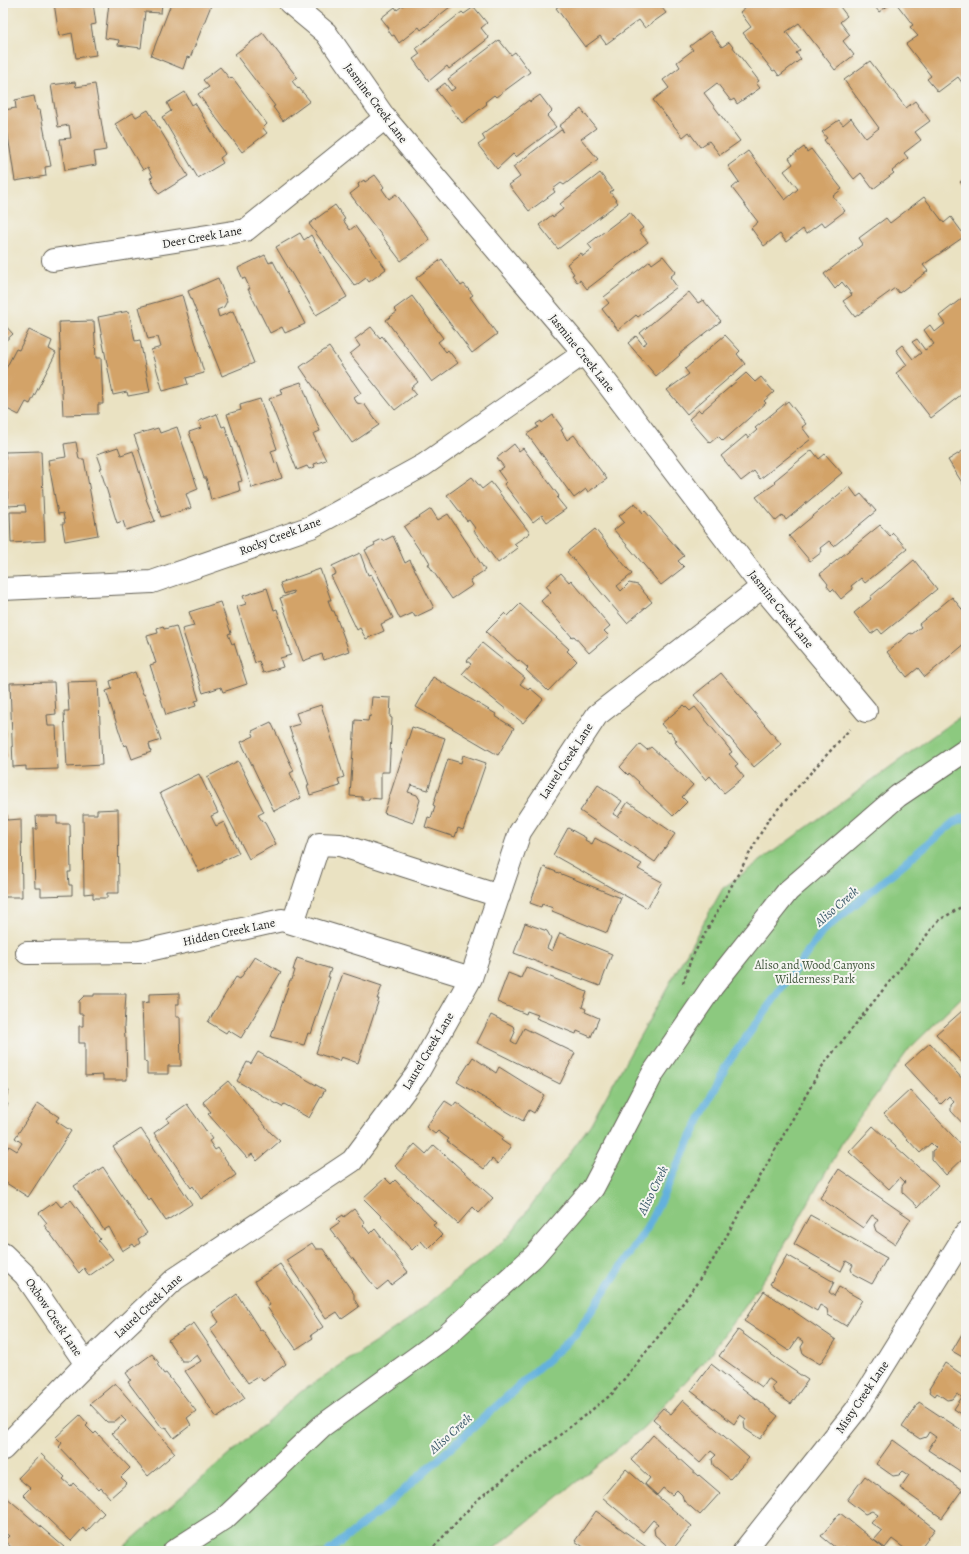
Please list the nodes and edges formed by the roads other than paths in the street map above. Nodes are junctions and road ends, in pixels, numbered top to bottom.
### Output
1 (290, 3) edge
2 (385, 118) junction
3 (53, 260) dead end
4 (584, 353) junction
5 (762, 587) junction
6 (3, 589) edge
7 (866, 710) road end
8 (966, 750) edge
9 (499, 896) junction
10 (293, 924) junction
11 (27, 953) dead end
12 (471, 978) junction
13 (966, 1233) edge
14 (3, 1254) edge
15 (86, 1364) junction
16 (3, 1449) edge
17 (174, 1551) edge
18 (744, 1551) edge

1 - 2 street, Jasmine Creek Lane
2 - 3 street, Deer Creek Lane
2 - 4 street, Jasmine Creek Lane
4 - 5 street, Jasmine Creek Lane
4 - 6 street, Rocky Creek Lane
5 - 7 street, Jasmine Creek Lane
5 - 9 street, Laurel Creek Lane
8 - 17 street
9 - 10 street
9 - 12 street, Laurel Creek Lane
10 - 11 street, Hidden Creek Lane
10 - 12 street, Hidden Creek Lane
12 - 15 street, Laurel Creek Lane
13 - 18 street, Misty Creek Lane
14 - 15 street, Oxbow Creek Lane
15 - 16 street, Laurel Creek Lane

